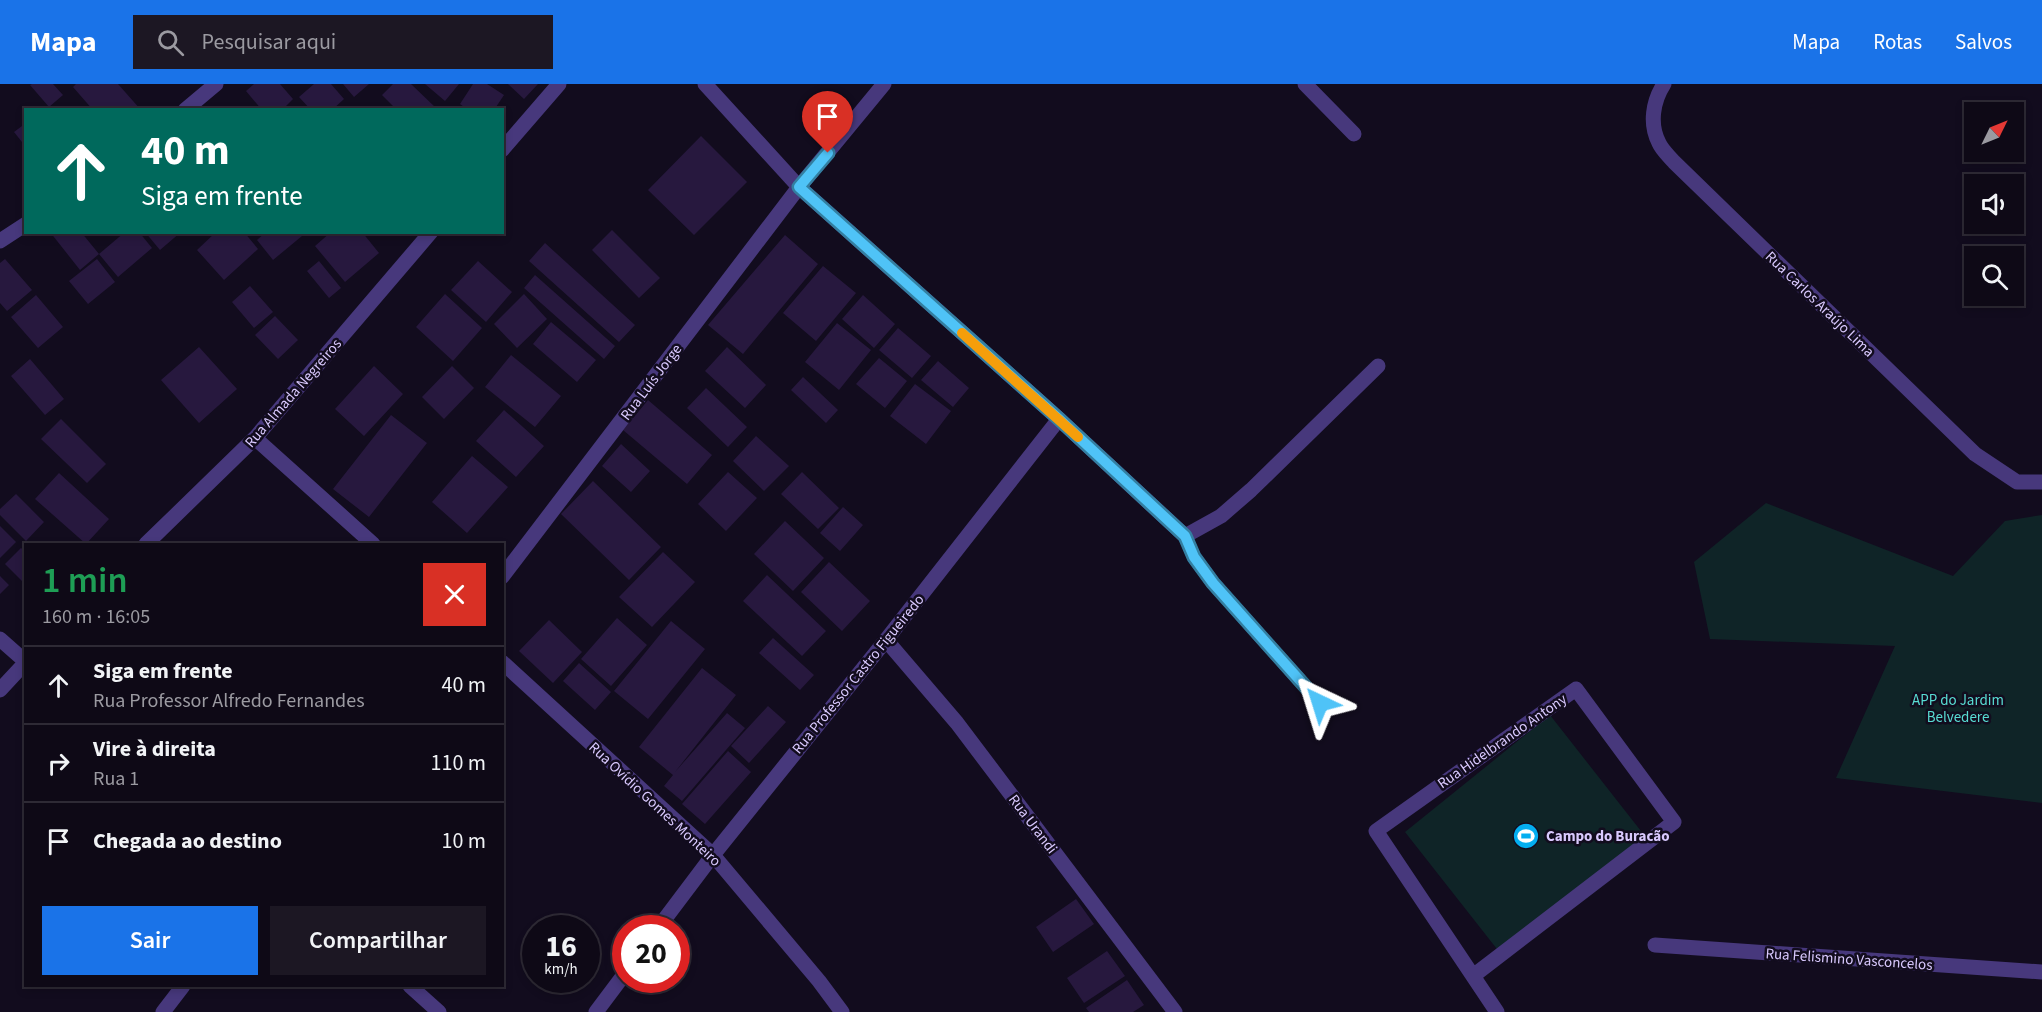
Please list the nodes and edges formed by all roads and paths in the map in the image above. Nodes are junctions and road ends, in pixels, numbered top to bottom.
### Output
1 (216, 84) edge
2 (559, 84) edge
3 (705, 84) edge
4 (884, 84) edge
5 (1305, 84) edge
6 (1664, 84) edge
7 (187, 108) edge
8 (1354, 134) dead end
9 (504, 148) edge
10 (799, 187) junction
11 (24, 225) edge
12 (429, 234) edge
13 (0, 241) edge
14 (1378, 366) dead end
15 (1059, 419) junction
16 (255, 438) junction
17 (2042, 482) edge
18 (1185, 536) junction
19 (147, 543) edge
20 (372, 543) edge
21 (504, 574) edge
22 (0, 639) edge
23 (886, 640) junction
24 (24, 661) edge
25 (24, 663) edge
26 (504, 664) edge
27 (0, 690) edge
28 (1320, 703) dead end
29 (712, 855) junction
30 (668, 915) edge
31 (1655, 945) dead end
32 (2042, 972) edge
33 (1473, 976) junction
34 (182, 987) edge
35 (411, 987) edge
36 (612, 991) edge
37 (163, 1012) edge
38 (439, 1012) edge
39 (596, 1012) edge
40 (842, 1012) edge
41 (1174, 1012) edge
42 (1497, 1012) edge

1 - 7 street
2 - 9 street
3 - 10 street
4 - 10 street, Rua Luís Jorge
5 - 8 street
6 - 17 street, Rua Carlos Araújo Lima
10 - 15 street
10 - 21 street, Rua Luís Jorge
11 - 13 street
12 - 16 street, Rua Almada Negreiros
14 - 18 street
15 - 18 street
15 - 23 street, Rua Professor Castro Figueiredo
16 - 19 street, Rua Almada Negreiros
16 - 20 street
18 - 28 lane
22 - 24 street
23 - 29 street, Rua Professor Castro Figueiredo
23 - 41 street, Rua Urandi
25 - 27 street
26 - 29 street, Rua Ovídio Gomes Monteiro
29 - 30 street, Rua Professor Castro Figueiredo
29 - 40 street, Rua Ovídio Gomes Monteiro
31 - 32 street, Rua Felismino Vasconcelos
33 - 33 street, Rua Hidelbrando Antony
33 - 42 street, Rua Hidelbrando Antony
34 - 37 street
35 - 38 street
36 - 39 street

